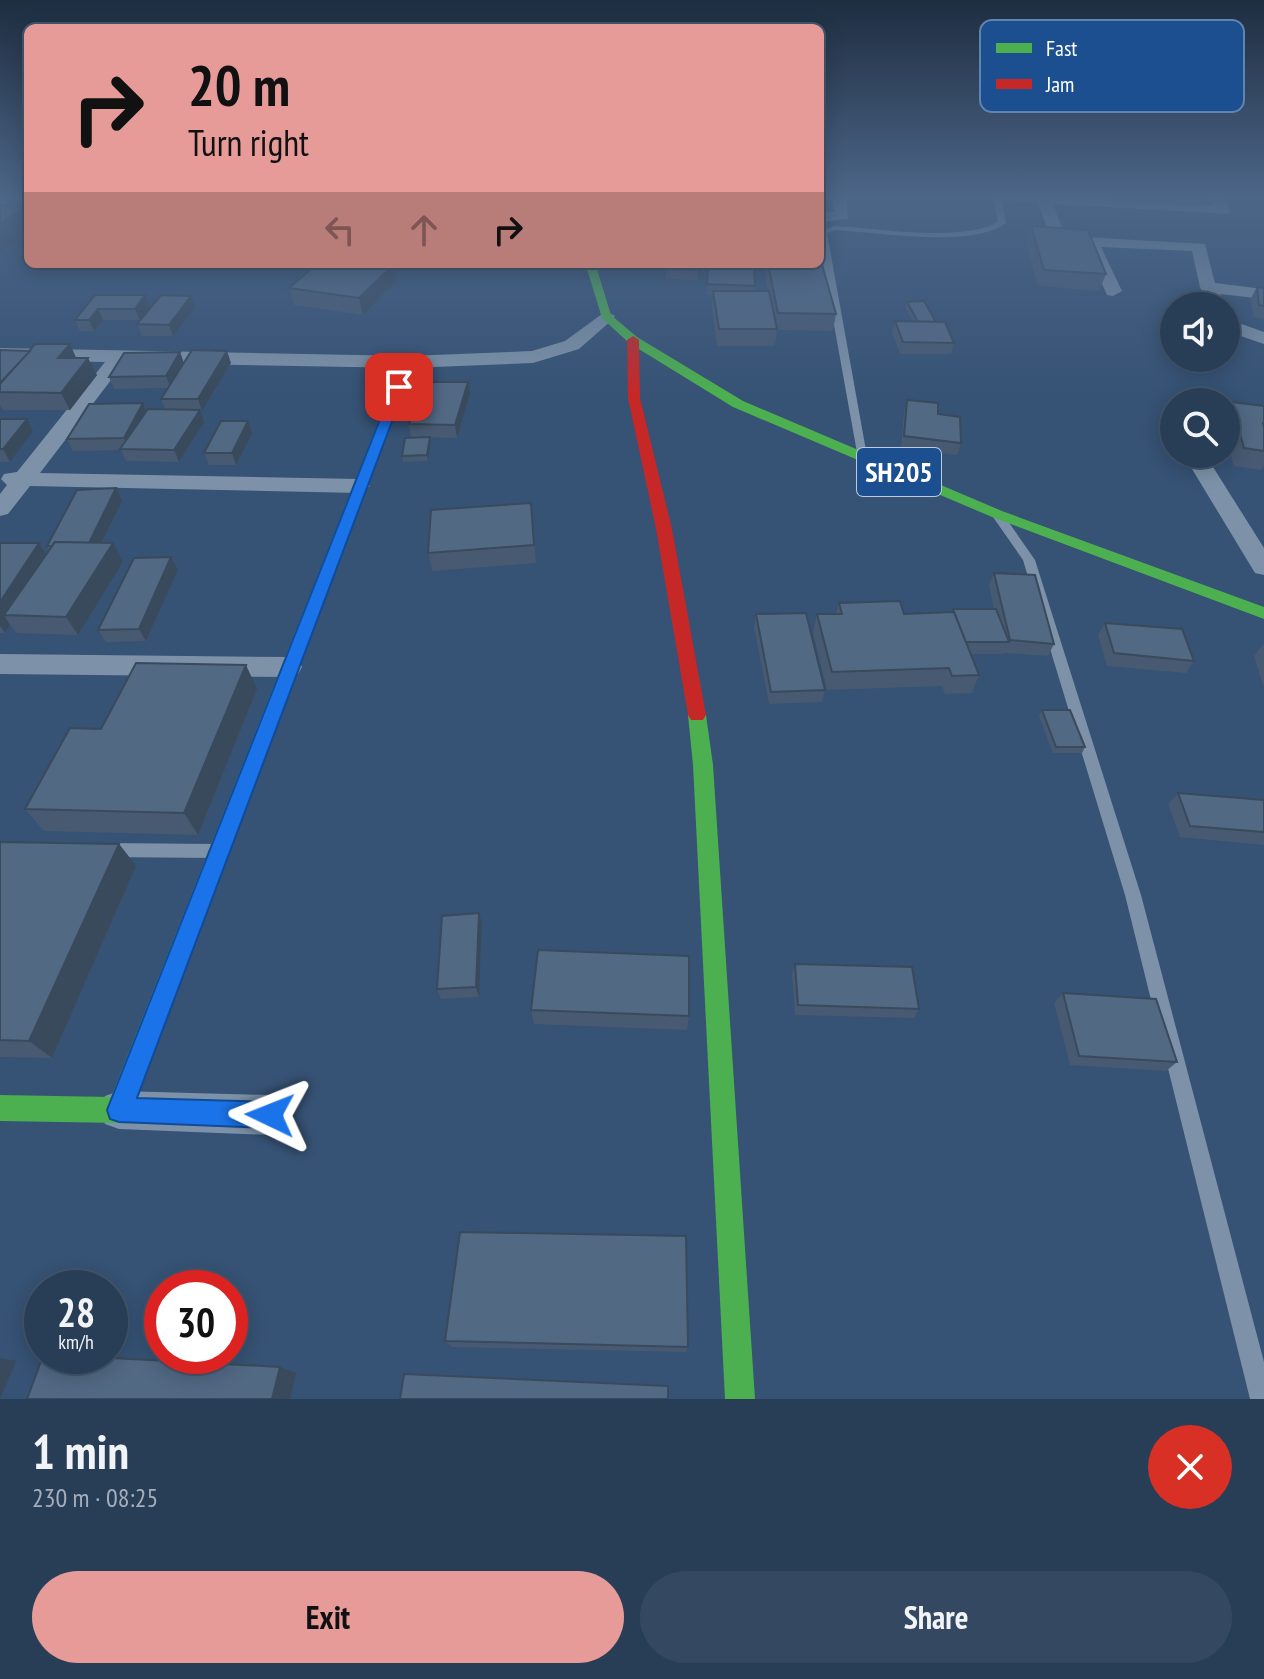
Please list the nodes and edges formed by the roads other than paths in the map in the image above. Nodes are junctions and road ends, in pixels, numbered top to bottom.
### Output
1 (827, 262) edge
2 (1100, 262) edge
3 (1199, 262) edge
4 (592, 268) edge
5 (1208, 287) junction
6 (1113, 291) dead end
7 (1211, 292) edge
8 (1264, 294) edge
9 (606, 316) junction
10 (1240, 330) edge
11 (1264, 338) edge
12 (633, 340) junction
13 (0, 354) edge
14 (119, 357) junction
15 (408, 362) junction
16 (862, 456) junction
17 (1202, 468) edge
18 (0, 479) edge
19 (24, 480) junction
20 (359, 486) junction
21 (0, 509) edge
22 (997, 514) junction
23 (1264, 567) edge
24 (1264, 613) edge
25 (0, 664) edge
26 (288, 667) junction
27 (90, 850) edge
28 (218, 851) junction
29 (0, 1108) edge
30 (119, 1110) junction
31 (270, 1115) dead end
32 (740, 1399) edge
33 (1262, 1399) edge

1 - 16 lane
2 - 6 street
3 - 5 street
4 - 9 street
5 - 7 street
5 - 8 street
9 - 12 street, SH205
9 - 15 street
10 - 11 street
12 - 16 street, SH205
12 - 32 street
13 - 14 street
14 - 15 street
14 - 19 street
15 - 20 street
16 - 22 street, SH205
17 - 23 street
18 - 19 street
19 - 20 street
19 - 21 street
20 - 26 street
22 - 24 street, SH205
22 - 33 lane
25 - 26 street
26 - 28 street
27 - 28 lane
28 - 30 street
29 - 30 street
30 - 31 street

